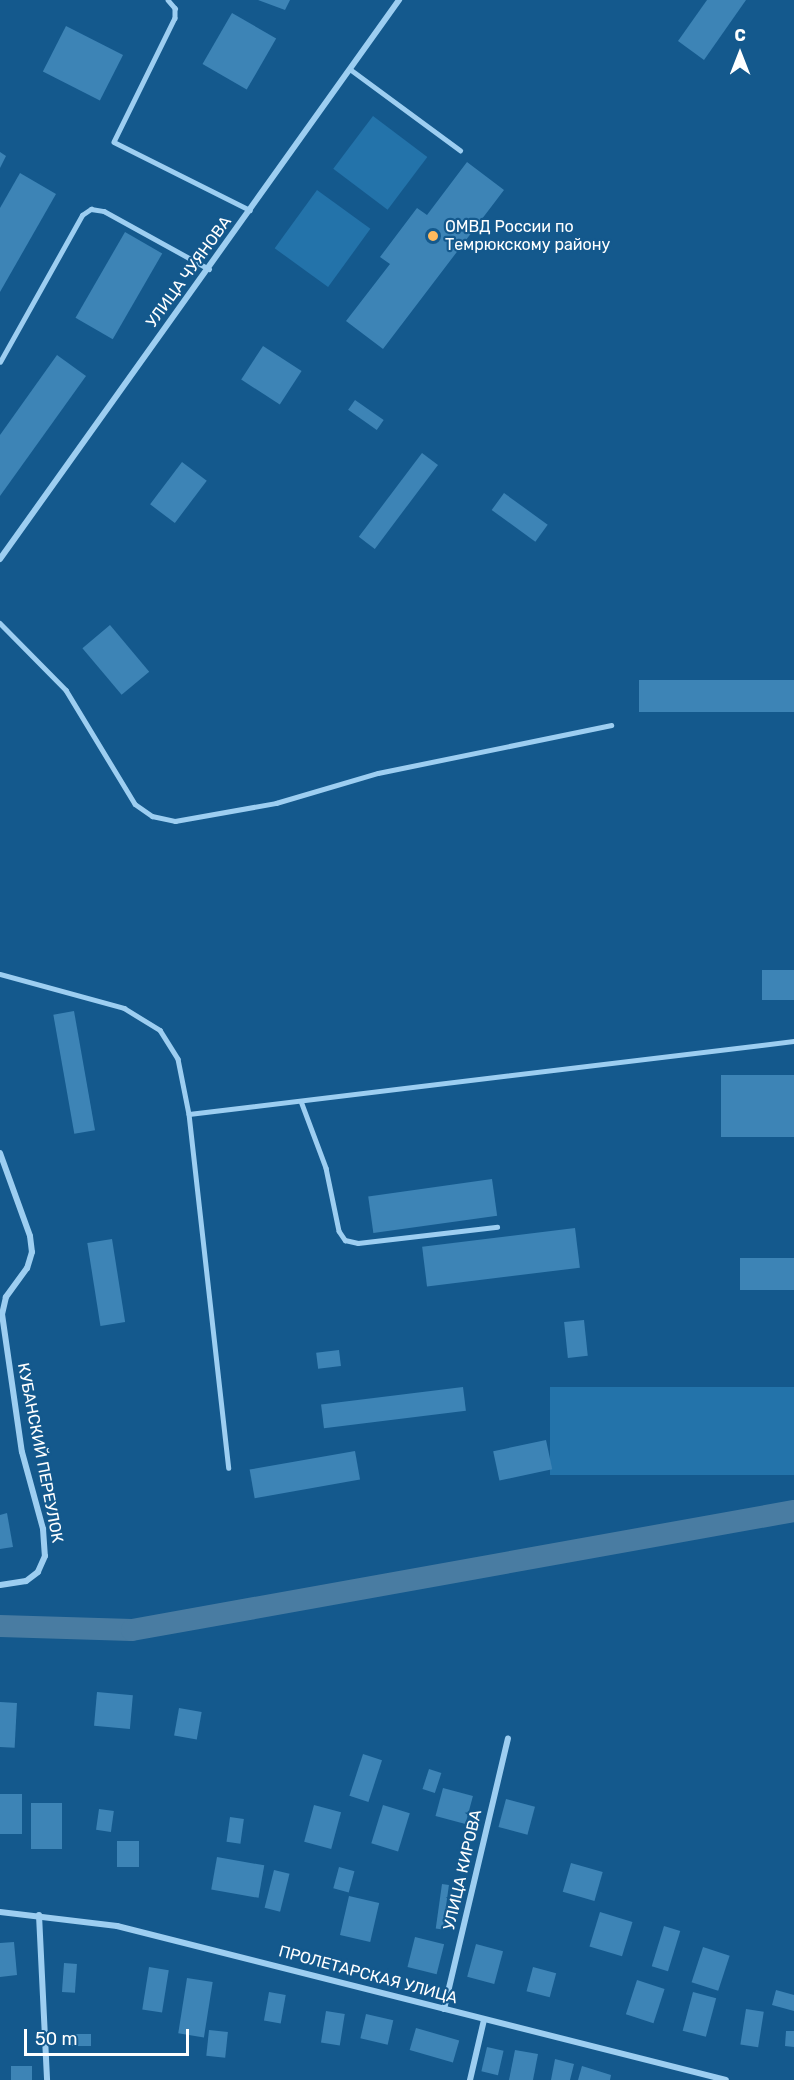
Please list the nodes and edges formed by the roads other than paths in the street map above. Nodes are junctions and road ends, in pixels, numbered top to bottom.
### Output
1 (168, 0) edge
2 (399, 0) edge
3 (350, 69) junction
4 (460, 150) dead end
5 (250, 210) junction
6 (208, 269) junction
7 (0, 362) edge
8 (0, 559) edge
9 (0, 623) edge
10 (611, 725) dead end
11 (0, 974) edge
12 (794, 1041) edge
13 (301, 1101) junction
14 (189, 1114) junction
15 (0, 1153) edge
16 (497, 1227) dead end
17 (229, 1468) dead end
18 (0, 1585) edge
19 (508, 1738) dead end
20 (0, 1912) edge
21 (39, 1915) junction
22 (444, 2009) junction
23 (484, 2020) junction
24 (47, 2080) edge
25 (470, 2080) edge
26 (726, 2080) edge

1 - 5 lane
2 - 3 street, УЛИЦА ЧУЯНОВА
3 - 4 lane
3 - 5 street, УЛИЦА ЧУЯНОВА
5 - 6 street, УЛИЦА ЧУЯНОВА
6 - 7 lane
6 - 8 street, УЛИЦА ЧУЯНОВА
9 - 10 lane
11 - 14 lane
12 - 13 lane
13 - 14 lane
13 - 16 lane
14 - 17 lane
15 - 18 street, КУБАНСКИЙ ПЕРЕУЛОК
19 - 22 street, УЛИЦА КИРОВА
20 - 21 street, ПРОЛЕТАРСКАЯ УЛИЦА
21 - 22 street, ПРОЛЕТАРСКАЯ УЛИЦА
21 - 24 street
22 - 23 street, ПРОЛЕТАРСКАЯ УЛИЦА
23 - 25 street
23 - 26 street, ПРОЛЕТАРСКАЯ УЛИЦА

